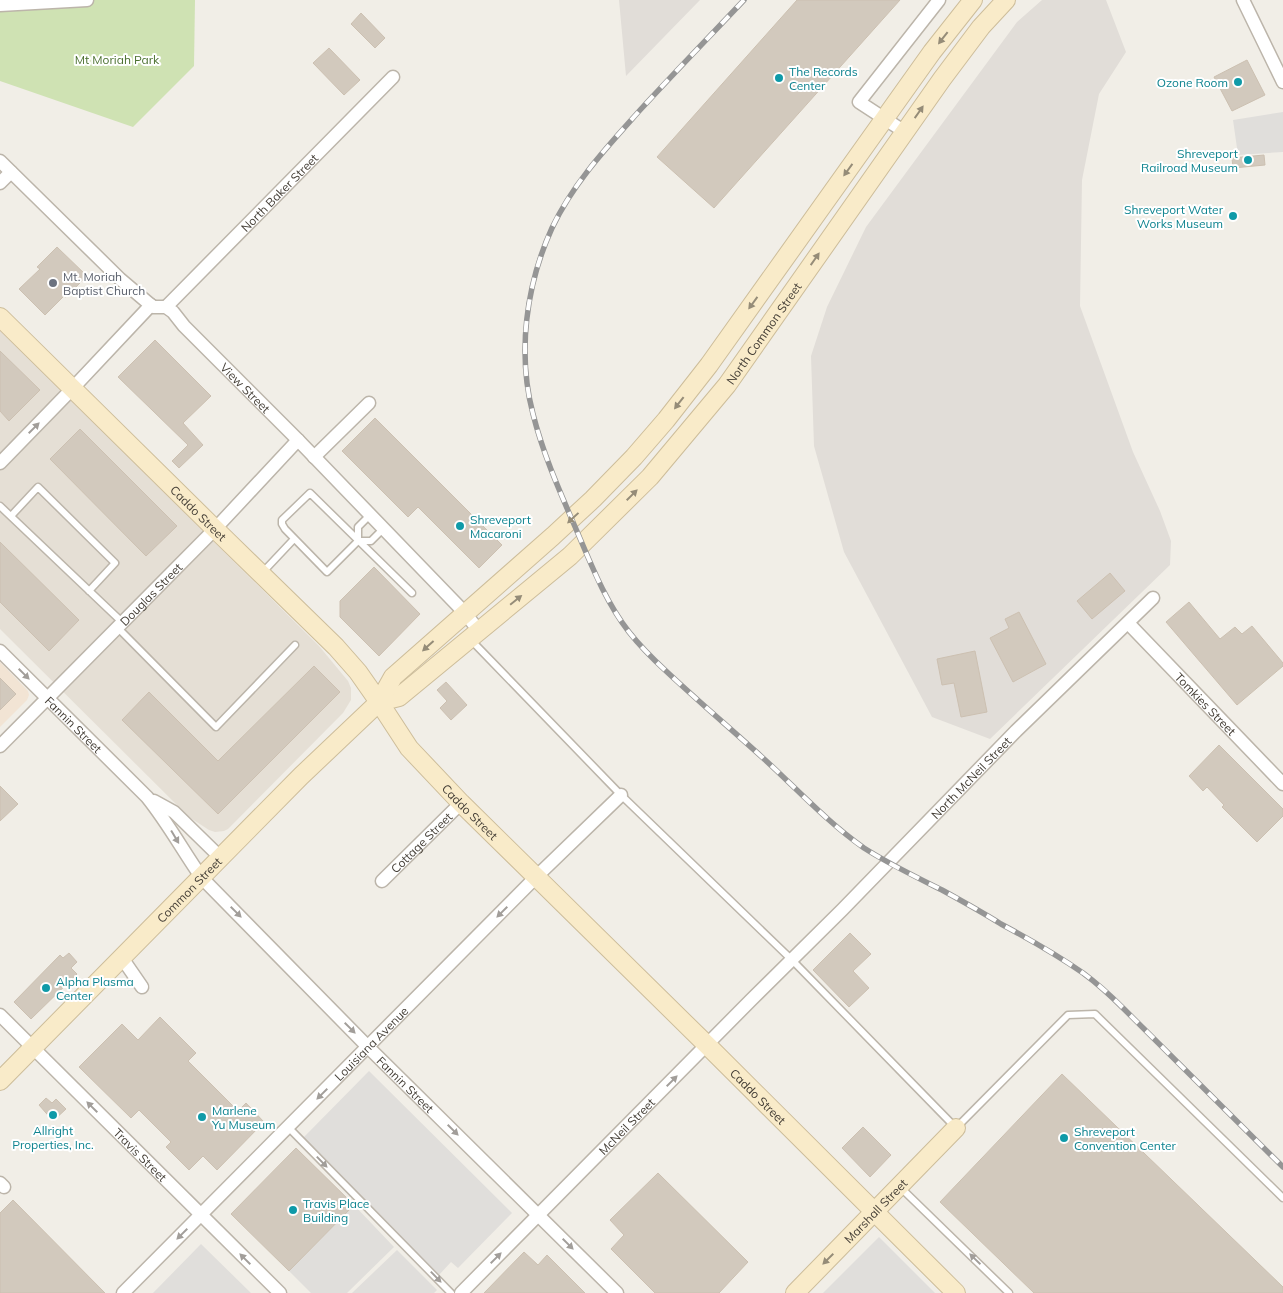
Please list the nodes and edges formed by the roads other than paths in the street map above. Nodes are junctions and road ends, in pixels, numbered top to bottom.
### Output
1 (87, 0) edge
2 (939, 0) edge
3 (972, 0) edge
4 (1006, 0) edge
5 (1243, 0) edge
6 (0, 6) edge
7 (392, 77) dead end
8 (1283, 82) edge
9 (884, 119) junction
10 (905, 132) junction
11 (0, 161) edge
12 (11, 172) junction
13 (0, 183) edge
14 (151, 305) junction
15 (166, 307) junction
16 (0, 317) edge
17 (72, 389) junction
18 (368, 403) dead end
19 (298, 440) junction
20 (314, 457) junction
21 (0, 463) edge
22 (0, 506) edge
23 (11, 516) junction
24 (369, 516) junction
25 (215, 529) junction
26 (383, 529) junction
27 (294, 540) junction
28 (358, 541) junction
29 (261, 574) junction
30 (89, 591) junction
31 (412, 593) dead end
32 (1153, 598) dead end
33 (465, 614) junction
34 (1128, 623) junction
35 (119, 625) junction
36 (474, 634) junction
37 (295, 645) dead end
38 (0, 651) edge
39 (47, 698) junction
40 (380, 702) junction
41 (0, 746) edge
42 (1283, 784) edge
43 (621, 795) junction
44 (147, 797) junction
45 (461, 803) junction
46 (221, 858) junction
47 (536, 877) junction
48 (202, 878) junction
49 (382, 881) dead end
50 (122, 958) junction
51 (792, 960) junction
52 (142, 987) dead end
53 (0, 1015) edge
54 (708, 1045) junction
55 (368, 1047) junction
56 (32, 1048) junction
57 (0, 1081) edge
58 (288, 1127) junction
59 (956, 1128) junction
60 (900, 1186) junction
61 (1283, 1198) edge
62 (874, 1212) junction
63 (201, 1215) junction
64 (539, 1215) junction
65 (123, 1293) edge
66 (280, 1293) edge
67 (451, 1293) edge
68 (461, 1293) edge
69 (617, 1293) edge
70 (795, 1293) edge
71 (956, 1293) edge
72 (1009, 1293) edge

1 - 6 street
2 - 9 street
3 -> 9 main road, North Common Street
10 -> 4 main road, North Common Street
5 - 8 street
7 - 15 street, North Baker Street
9 - 10 street
9 -> 33 main road, North Common Street
36 -> 10 main road, North Common Street
11 - 12 street
12 - 13 street
12 - 14 street
14 - 15 street
14 - 17 street
15 - 19 street, View Street
16 - 17 main road, Caddo Street
21 -> 17 street
17 - 25 main road, Caddo Street
18 - 20 street
19 - 20 street, View Street
19 - 25 street, Douglas Street
20 - 24 street, View Street
22 - 23 lane
23 - 30 lane
23 - 30 lane
24 - 26 street, View Street
24 - 28 lane
25 - 29 main road, Caddo Street
25 - 35 street, Douglas Street
26 - 28 lane
26 - 33 street, View Street
27 - 28 lane
27 - 28 lane
27 - 29 lane
28 - 31 lane
29 - 40 main road, Caddo Street
30 - 35 lane
32 - 34 street, North McNeil Street
33 - 36 street, View Street
33 -> 40 main road, Common Street
34 - 42 street, Tomkies Street
34 - 51 street, North McNeil Street
35 - 37 lane
35 - 39 street, Douglas Street
36 - 40 main road, Common Street
36 - 43 lane
38 -> 39 street, Fannin Street
39 - 41 street, Douglas Street
39 - 44 street, Fannin Street
40 - 45 main road, Caddo Street
40 - 46 main road, Common Street
43 - 47 street, Louisiana Avenue
43 - 51 lane
44 - 46 street, Fannin Street
44 -> 48 street, Fannin Street
45 - 47 main road, Caddo Street
45 - 49 street, Cottage Street
46 - 48 main road, Common Street
47 - 54 main road, Caddo Street
47 -> 55 street, Louisiana Avenue
48 - 50 main road, Common Street
48 -> 55 street, Fannin Street
50 - 52 street
50 - 56 main road, Common Street
51 - 54 street, McNeil Street
51 - 59 lane
53 - 56 street, Travis Street
54 - 62 main road, Caddo Street
64 -> 54 street, McNeil Street
55 -> 58 street, Louisiana Avenue
55 -> 64 street, Fannin Street
56 - 57 main road, Common Street
63 -> 56 street, Travis Street
58 - 63 street, Louisiana Avenue
58 -> 67 lane
59 - 60 main road, Marshall Street
59 - 61 lane
60 - 62 main road, Marshall Street
72 -> 60 lane
62 -> 70 main road, Marshall Street
62 - 71 main road, Caddo Street
63 -> 65 street, Louisiana Avenue
66 -> 63 street, Travis Street
68 -> 64 street, McNeil Street
64 -> 69 street, Fannin Street

